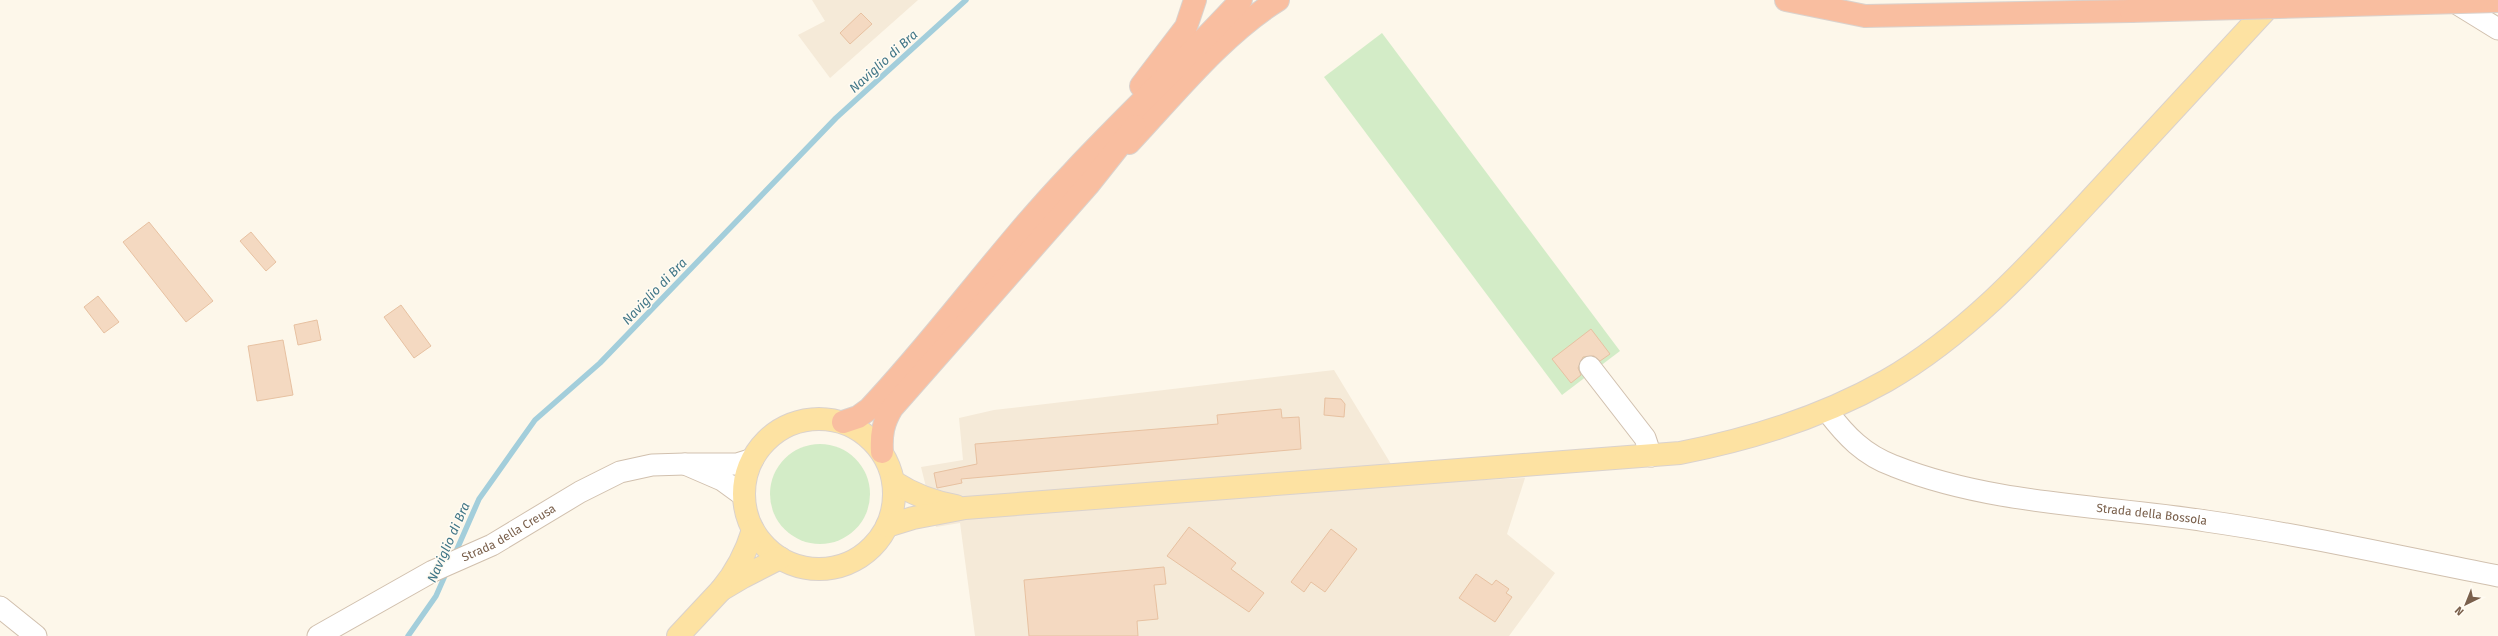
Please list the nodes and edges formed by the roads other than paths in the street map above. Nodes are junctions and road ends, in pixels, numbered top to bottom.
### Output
1 (1195, 0) edge
2 (1241, 0) edge
3 (1278, 0) edge
4 (1786, 0) edge
5 (2275, 0) edge
6 (2451, 0) edge
7 (2498, 1) edge
8 (2498, 30) edge
9 (1081, 178) junction
10 (1590, 367) dead end
11 (1827, 411) junction
12 (843, 422) junction
13 (882, 452) junction
14 (1651, 456) junction
15 (752, 458) junction
16 (685, 464) junction
17 (894, 482) junction
18 (744, 496) junction
19 (965, 508) junction
20 (887, 526) junction
21 (753, 530) junction
22 (780, 558) junction
23 (2498, 576) edge
24 (721, 590) junction
25 (0, 607) edge
26 (36, 636) edge
27 (318, 636) edge
28 (678, 636) edge

1 - 9 highway
2 - 9 highway
3 - 9 highway
4 - 7 highway, bridge
5 - 11 main road
6 - 8 street
9 - 12 highway
9 - 13 highway
10 - 14 street
11 - 14 main road
11 - 23 street, Strada della Bossola
12 - 13 main road
12 - 15 main road
13 - 17 main road
14 - 19 main road
15 - 16 street, Strada della Creusa
15 - 18 main road
16 - 18 street, Strada della Creusa
16 - 27 street, Strada della Creusa
17 - 19 main road
17 - 20 main road
18 - 21 main road
19 - 20 main road
20 - 22 main road
21 - 22 main road
21 - 24 main road
22 - 24 main road
24 - 28 main road
25 - 26 street

